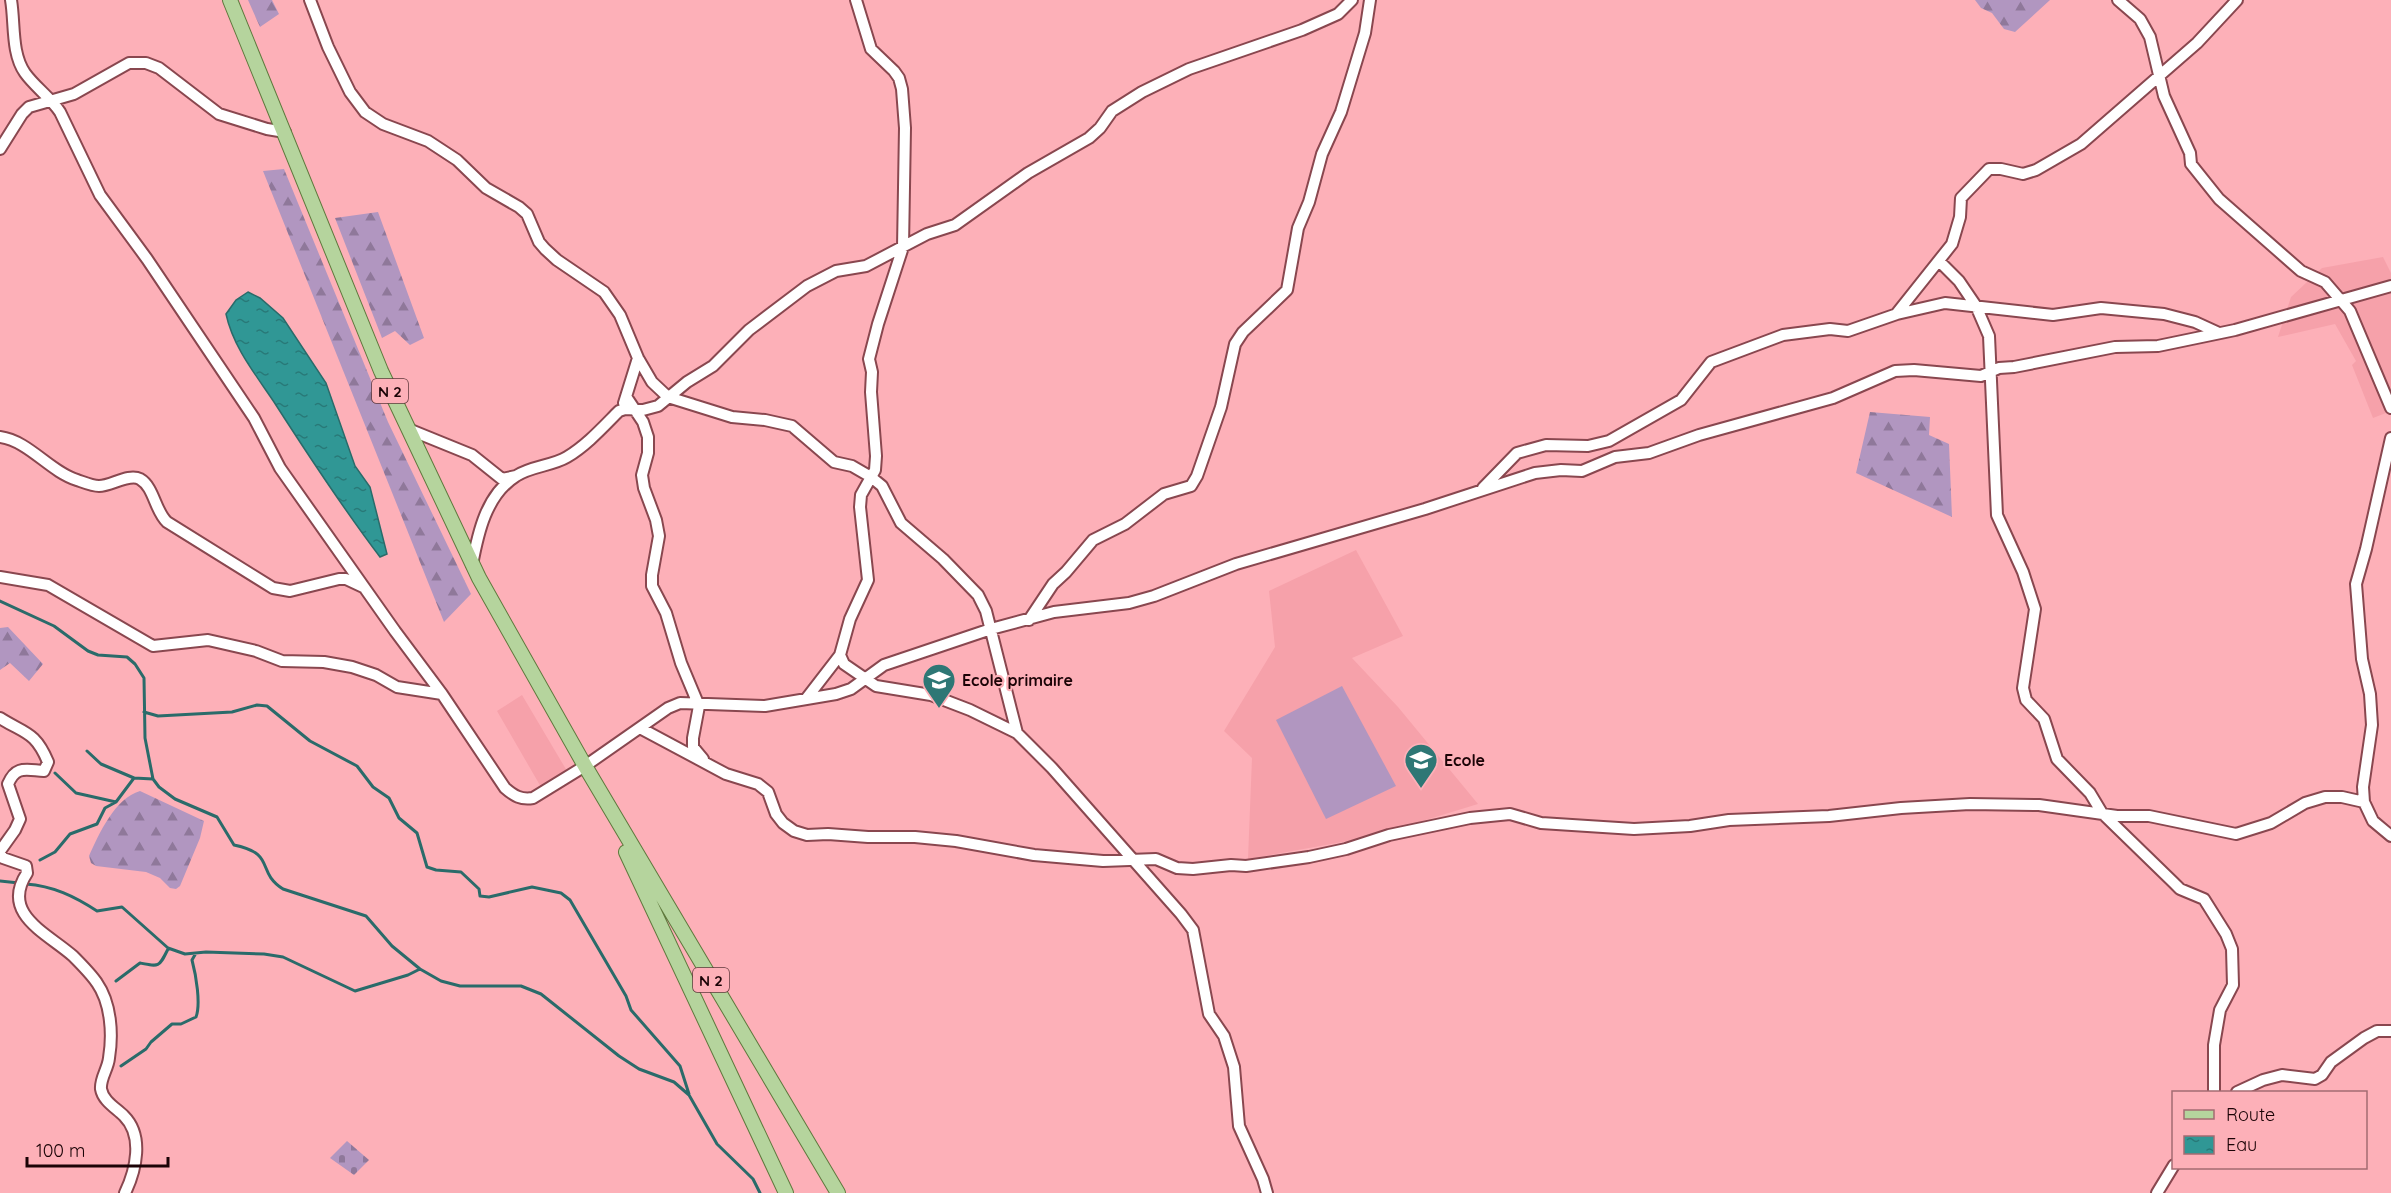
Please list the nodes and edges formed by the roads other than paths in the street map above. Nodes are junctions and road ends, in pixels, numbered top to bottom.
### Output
1 (11, 0) edge
2 (230, 0) edge
3 (310, 0) edge
4 (856, 0) edge
5 (1352, 0) edge
6 (1370, 0) edge
7 (2118, 0) edge
8 (2237, 0) edge
9 (2160, 77) junction
10 (52, 100) junction
11 (285, 132) junction
12 (0, 149) edge
13 (903, 247) junction
14 (1940, 262) junction
15 (2391, 286) edge
16 (2342, 300) junction
17 (1976, 306) junction
18 (1897, 314) junction
19 (2219, 333) junction
20 (638, 358) junction
21 (1992, 371) junction
22 (668, 397) junction
23 (627, 398) junction
24 (2391, 408) edge
25 (635, 410) junction
26 (619, 411) junction
27 (408, 429) junction
28 (0, 437) edge
29 (2391, 438) edge
30 (516, 476) junction
31 (871, 477) junction
32 (1480, 491) junction
33 (472, 565) junction
34 (0, 577) edge
35 (366, 589) junction
36 (1029, 620) junction
37 (991, 629) junction
38 (840, 655) junction
39 (864, 679) junction
40 (442, 694) junction
41 (806, 699) junction
42 (698, 703) junction
43 (0, 718) edge
44 (640, 728) junction
45 (1017, 733) junction
46 (708, 763) junction
47 (585, 766) junction
48 (2364, 802) junction
49 (2102, 813) junction
50 (2391, 836) edge
51 (0, 852) edge
52 (1134, 860) junction
53 (2391, 1031) edge
54 (2214, 1091) edge
55 (2239, 1091) edge
56 (2172, 1168) edge
57 (126, 1193) edge
58 (786, 1193) edge
59 (838, 1193) edge
60 (1267, 1193) edge
61 (2157, 1193) edge

1 - 10 street
2 - 11 main road, N 2
3 - 20 street
4 - 13 street
5 - 13 street
6 - 36 street
7 - 9 street
8 - 9 street
9 - 14 street
9 - 16 street
10 - 11 street
10 - 12 street
10 - 35 street
11 - 27 main road, N 2
13 - 22 street
13 - 31 street
14 - 17 street
14 - 18 street
15 - 16 street
16 - 19 street
16 - 24 street
17 - 18 street
17 - 19 street
17 - 21 street
18 - 32 street
19 - 21 street
20 - 22 street
20 - 23 street
21 - 32 street
21 - 49 street
22 - 25 street
22 - 31 street
23 - 25 street
23 - 26 street
25 - 26 street
25 - 42 street
26 - 30 street
27 - 30 street
27 - 33 main road, N 2
28 - 35 street
29 - 48 street
30 - 33 street
31 - 37 street
31 - 38 street
32 - 36 street
33 - 47 main road, N 2
34 - 40 street
35 - 40 street
36 - 37 street
37 - 39 street
37 - 45 street
38 - 39 street
38 - 41 street
39 - 41 street
39 - 45 street
40 - 47 street
41 - 42 street
42 - 44 street
42 - 46 street
43 - 51 street
44 - 46 street
44 - 47 street
45 - 52 street
46 - 52 street
47 - 58 main road, N 2
47 - 59 main road, N 2
48 - 49 street
48 - 50 street
49 - 52 street
49 - 54 street
51 - 57 street
52 - 60 street
53 - 55 street
56 - 61 street

